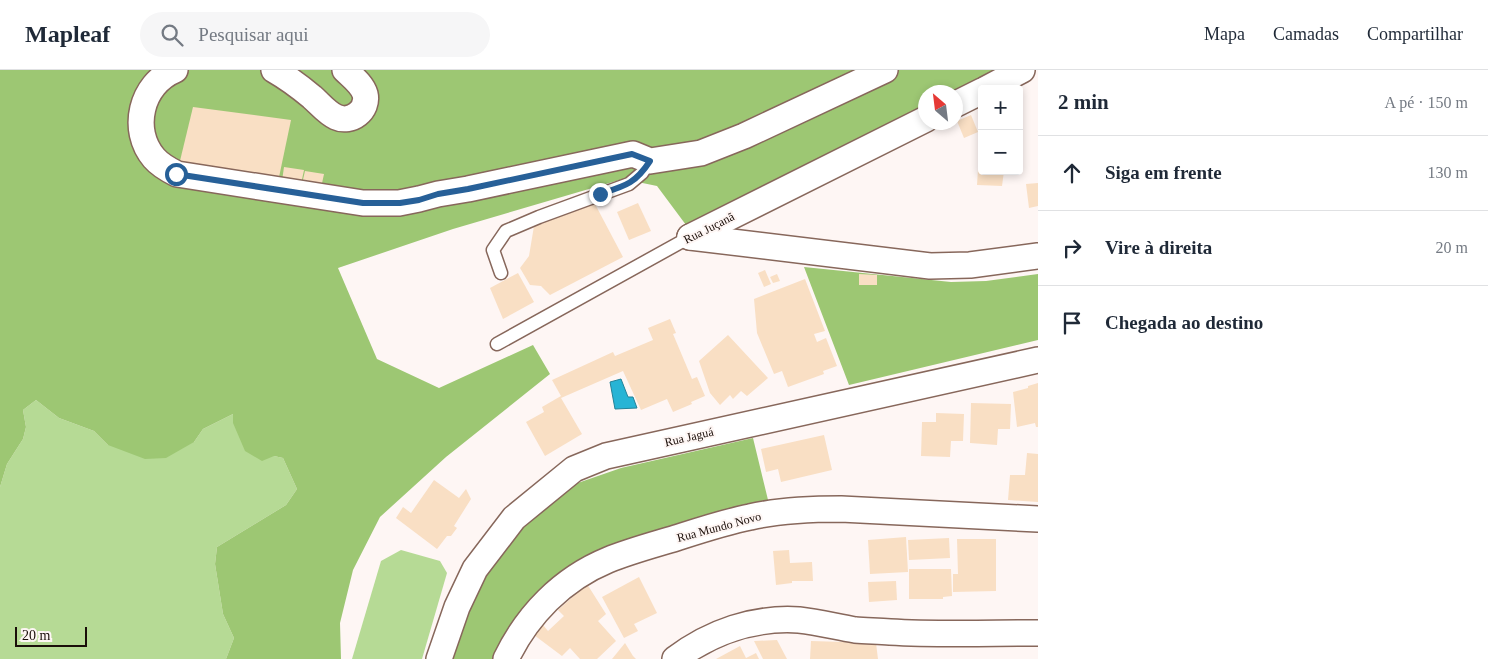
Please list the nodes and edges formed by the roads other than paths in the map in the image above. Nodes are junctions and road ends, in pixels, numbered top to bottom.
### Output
1 (175, 70) edge
2 (274, 70) edge
3 (345, 70) edge
4 (885, 70) edge
5 (1022, 70) edge
6 (994, 85) edge
7 (978, 93) edge
8 (963, 100) edge
9 (918, 123) edge
10 (650, 161) junction
11 (690, 237) junction
12 (1038, 256) edge
13 (501, 273) dead end
14 (497, 344) dead end
15 (1038, 360) edge
16 (1038, 519) edge
17 (1038, 633) edge
18 (439, 659) edge
19 (506, 659) edge
20 (675, 659) edge

1 - 10 street
2 - 3 street
4 - 10 street
5 - 6 street
7 - 8 street
9 - 11 street, Rua Juçanã
10 - 13 lane
11 - 12 street
11 - 14 lane, Rua Juçanã
15 - 18 street, Rua Jaguá
16 - 19 street, Rua Mundo Novo
17 - 20 street

